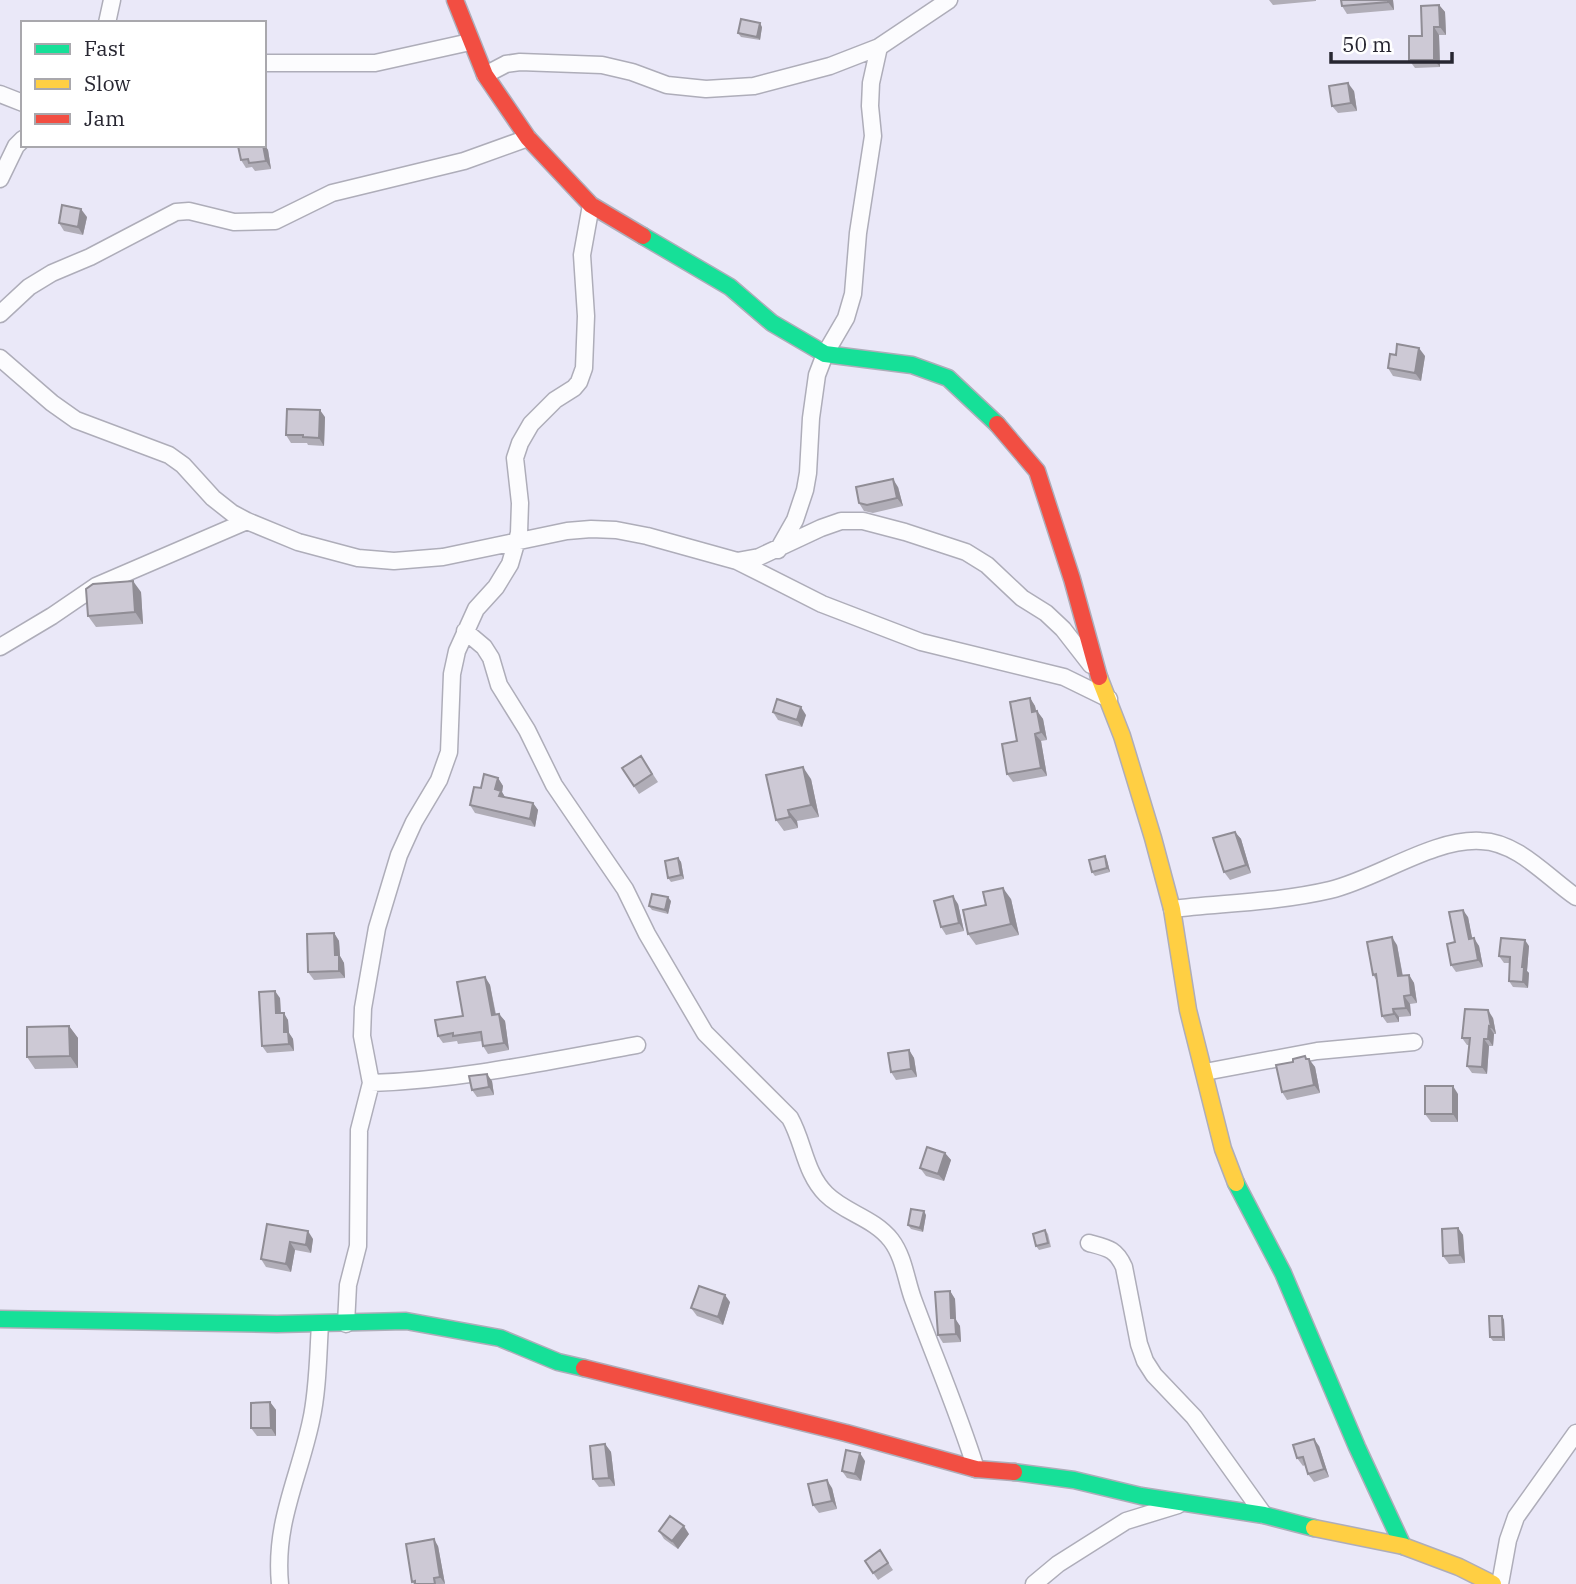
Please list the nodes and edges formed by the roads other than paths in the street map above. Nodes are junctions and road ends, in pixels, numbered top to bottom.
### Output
1 (112, 0) edge
2 (455, 0) edge
3 (949, 0) edge
4 (107, 21) edge
5 (470, 42) junction
6 (879, 47) junction
7 (266, 64) edge
8 (485, 75) junction
9 (0, 94) edge
10 (21, 102) edge
11 (528, 138) junction
12 (21, 141) edge
13 (0, 179) edge
14 (591, 205) junction
15 (0, 314) edge
16 (825, 354) junction
17 (0, 358) edge
18 (247, 521) junction
19 (515, 543) junction
20 (778, 550) junction
21 (737, 561) junction
22 (465, 631) junction
23 (0, 647) edge
24 (1096, 670) junction
25 (1109, 699) junction
26 (1576, 897) edge
27 (1172, 909) junction
28 (1414, 1042) dead end
29 (636, 1045) dead end
30 (1205, 1072) junction
31 (371, 1083) junction
32 (1089, 1243) dead end
33 (0, 1319) edge
34 (320, 1324) junction
35 (346, 1324) junction
36 (1576, 1433) edge
37 (976, 1469) junction
38 (1184, 1503) junction
39 (1265, 1515) junction
40 (1403, 1546) junction
41 (280, 1584) edge
42 (1034, 1584) edge
43 (1493, 1584) edge
44 (1500, 1584) edge

1 - 4 street
2 - 5 street
3 - 6 street
5 - 7 street
5 - 8 street
6 - 8 street
6 - 16 street
8 - 11 street
9 - 10 street
11 - 14 street
11 - 15 street
12 - 13 street
14 - 16 street
14 - 19 street
16 - 20 street
16 - 24 street
17 - 18 street
18 - 19 street
18 - 23 street
19 - 21 street
19 - 22 street
20 - 21 street
20 - 24 street
21 - 25 street
22 - 31 street
22 - 37 street
24 - 25 street
25 - 27 street
26 - 27 street
27 - 30 street
28 - 30 street
29 - 31 street
30 - 40 street
31 - 35 street
32 - 39 street
33 - 34 street
34 - 35 street
34 - 41 street
35 - 37 street
36 - 44 street
37 - 38 street
38 - 39 street
38 - 42 street
39 - 40 street
40 - 43 street

